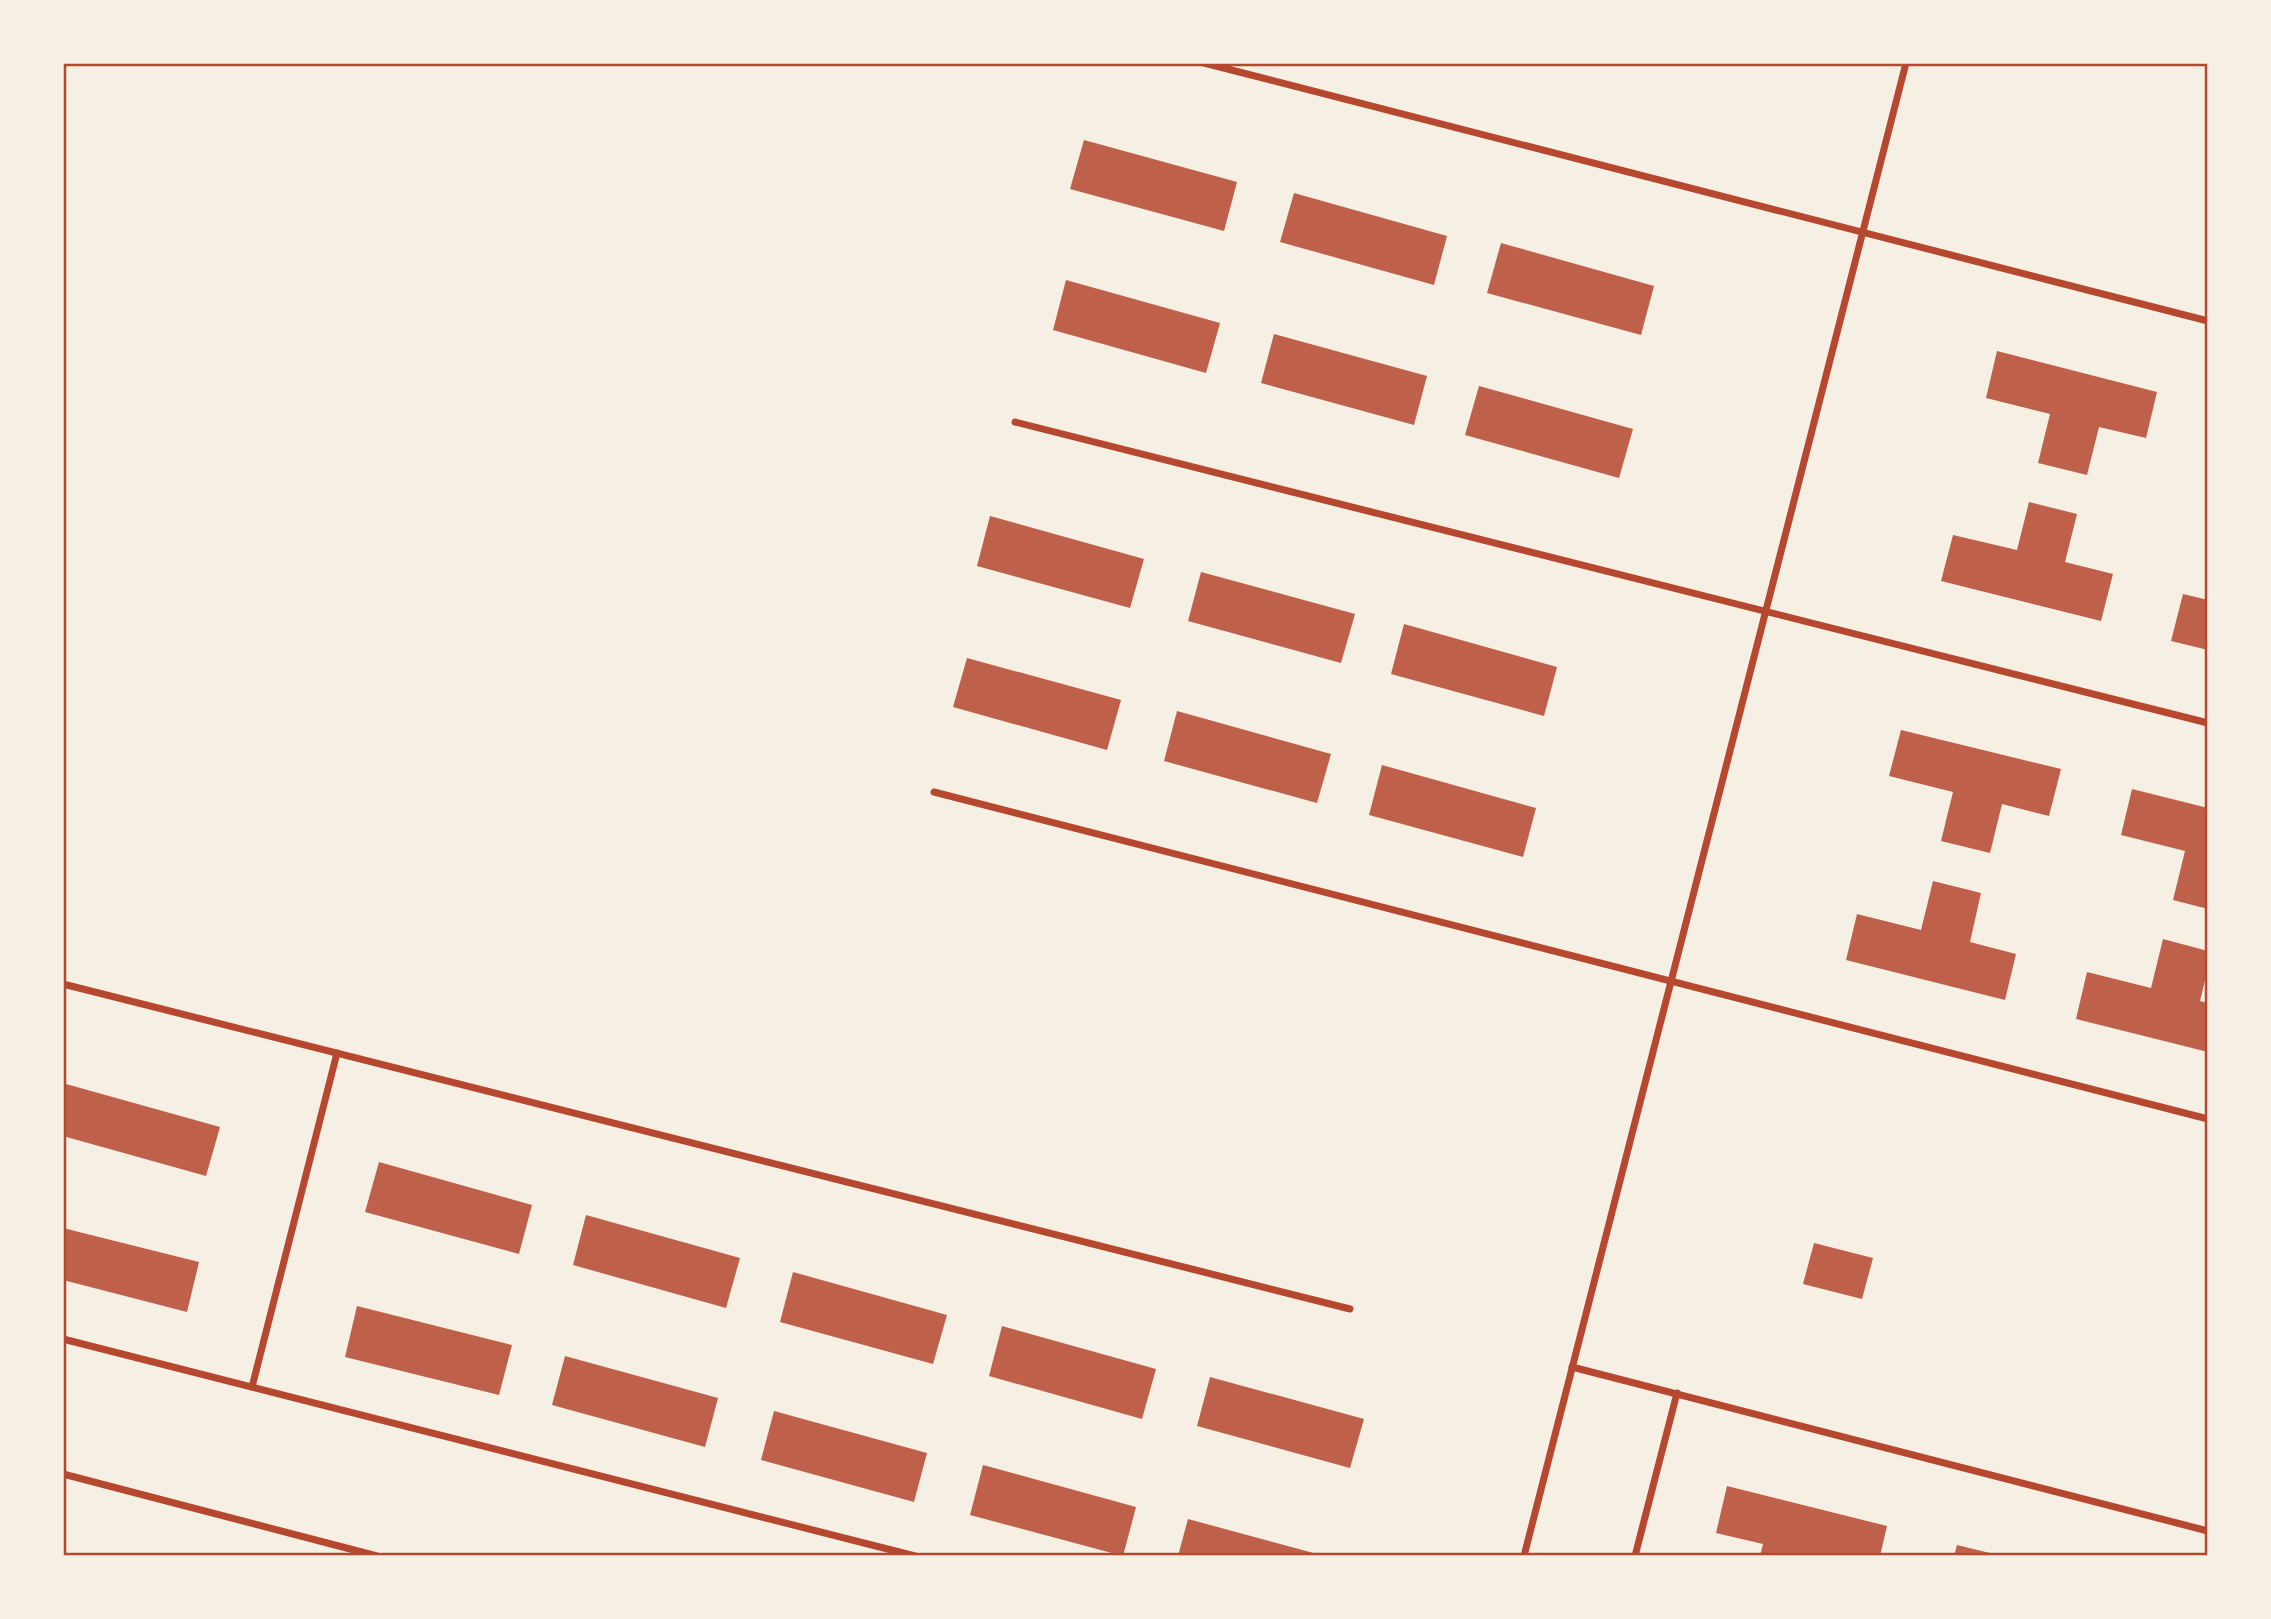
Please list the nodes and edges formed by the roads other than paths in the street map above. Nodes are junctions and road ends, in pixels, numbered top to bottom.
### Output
1 (1204, 63) edge
2 (1906, 63) edge
3 (1862, 232) junction
4 (2208, 321) edge
5 (1015, 422) dead end
6 (1765, 611) junction
7 (2208, 723) edge
8 (934, 792) dead end
9 (1671, 981) junction
10 (63, 984) edge
11 (337, 1053) junction
12 (2208, 1119) edge
13 (1350, 1309) dead end
14 (63, 1339) edge
15 (1572, 1367) junction
16 (252, 1387) junction
17 (1678, 1393) junction
18 (63, 1474) edge
19 (2208, 1531) edge
20 (377, 1556) edge
21 (915, 1556) edge
22 (1524, 1556) edge
23 (1635, 1556) edge

1 - 3 street
2 - 3 street
3 - 4 street
3 - 6 street
5 - 6 street
6 - 7 street
6 - 9 street
8 - 9 street
9 - 12 street
9 - 15 street
10 - 11 street
11 - 13 street
11 - 16 street
14 - 16 street
15 - 17 street
15 - 22 street
16 - 21 street
17 - 19 street
17 - 23 street
18 - 20 street

